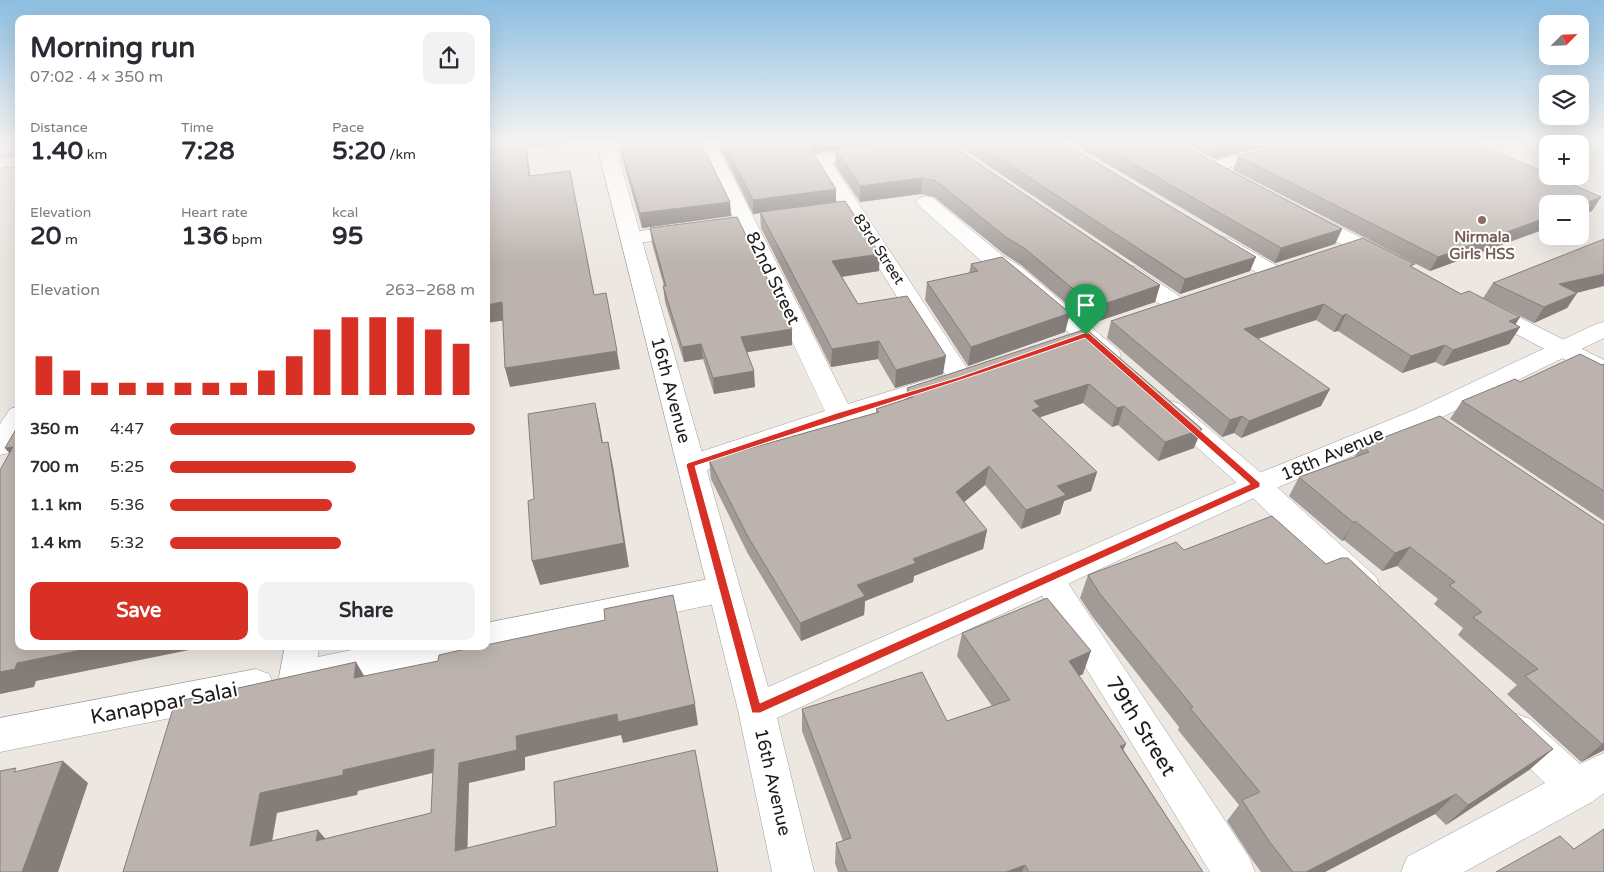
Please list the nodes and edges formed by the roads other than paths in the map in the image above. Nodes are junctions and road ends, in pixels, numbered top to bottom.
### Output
1 (616, 182) edge
2 (721, 182) edge
3 (830, 182) edge
4 (926, 202) dead end
5 (1290, 208) edge
6 (736, 224) junction
7 (1205, 233) edge
8 (631, 238) junction
9 (1358, 245) junction
10 (1333, 253) edge
11 (1112, 261) edge
12 (1299, 265) edge
13 (1402, 267) edge
14 (1273, 274) junction
15 (1247, 282) edge
16 (1464, 299) edge
17 (1150, 314) edge
18 (1113, 326) edge
19 (1604, 328) edge
20 (1086, 335) junction
21 (1060, 344) edge
22 (1561, 348) junction
23 (1123, 367) edge
24 (1604, 370) edge
25 (1153, 393) edge
26 (840, 415) junction
27 (1423, 416) junction
28 (15, 422) edge
29 (1448, 432) edge
30 (0, 446) edge
31 (691, 465) junction
32 (1257, 485) junction
33 (1049, 580) junction
34 (724, 589) junction
35 (1385, 606) edge
36 (490, 637) edge
37 (408, 650) edge
38 (299, 662) edge
39 (180, 700) junction
40 (1492, 707) edge
41 (756, 710) junction
42 (0, 736) edge
43 (168, 738) edge
44 (1591, 780) edge
45 (793, 872) edge
46 (1234, 872) edge
47 (1422, 872) edge

1 - 8 street, 16th Avenue
2 - 6 street, 82nd Street
3 - 26 street, 83rd Street
4 - 20 street
5 - 9 street
6 - 8 street
6 - 26 street, 82nd Street
7 - 14 street
8 - 31 street, 16th Avenue
9 - 10 street
9 - 13 street
11 - 17 street
12 - 14 street
14 - 15 street
16 - 22 street
18 - 20 street
19 - 22 street, 18th Avenue
20 - 21 street
20 - 23 street
22 - 24 street
22 - 27 street, 18th Avenue
25 - 32 street
26 - 31 street
27 - 29 street
27 - 32 street, 18th Avenue
28 - 30 street
31 - 34 street, 16th Avenue
32 - 33 street, 18th Avenue
32 - 35 street
33 - 41 street, 18th Avenue
33 - 46 street, 79th Street
34 - 36 street
34 - 41 street, 16th Avenue
37 - 38 street, Kanappar Salai
38 - 39 street, Kanappar Salai
39 - 42 street, Kanappar Salai
39 - 43 street
40 - 44 street
41 - 45 street, 16th Avenue
44 - 47 street

